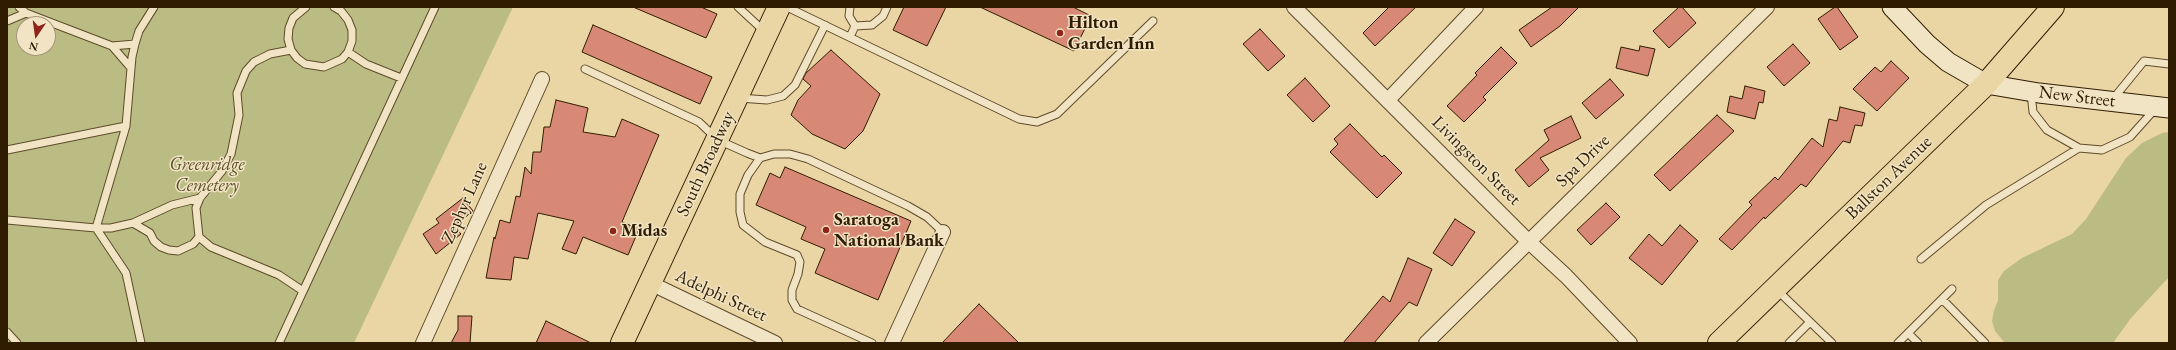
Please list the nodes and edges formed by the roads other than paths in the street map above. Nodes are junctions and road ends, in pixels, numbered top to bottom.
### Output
1 (19, 7) edge
2 (154, 7) edge
3 (306, 7) edge
4 (334, 7) edge
5 (435, 7) edge
6 (738, 7) edge
7 (779, 7) edge
8 (787, 7) edge
9 (850, 7) edge
10 (887, 7) edge
11 (1294, 7) edge
12 (1476, 7) edge
13 (1767, 7) edge
14 (1892, 7) edge
15 (2054, 7) edge
16 (26, 14) junction
17 (7, 21) edge
18 (1153, 21) dead end
19 (825, 25) junction
20 (855, 26) junction
21 (767, 34) junction
22 (850, 37) junction
23 (135, 44) junction
24 (112, 46) junction
25 (291, 50) junction
26 (348, 52) junction
27 (2169, 64) edge
28 (131, 68) junction
29 (585, 69) dead end
30 (401, 78) junction
31 (542, 79) dead end
32 (1986, 84) junction
33 (2031, 92) junction
34 (738, 98) junction
35 (1388, 100) junction
36 (2112, 102) junction
37 (2163, 107) edge
38 (126, 126) junction
39 (718, 140) junction
40 (2079, 148) junction
41 (7, 150) edge
42 (760, 158) junction
43 (200, 198) junction
44 (7, 220) edge
45 (133, 223) junction
46 (96, 228) junction
47 (943, 232) joint
48 (199, 237) junction
49 (1528, 241) junction
50 (1921, 259) dead end
51 (650, 283) junction
52 (1775, 288) junction
53 (1952, 289) dead end
54 (303, 291) junction
55 (1942, 299) junction
56 (1810, 322) junction
57 (7, 332) edge
58 (1908, 333) junction
59 (16, 343) edge
60 (141, 343) edge
61 (279, 343) edge
62 (423, 343) edge
63 (622, 343) edge
64 (775, 343) edge
65 (872, 343) edge
66 (892, 343) edge
67 (1426, 343) edge
68 (1630, 343) edge
69 (1719, 343) edge
70 (1789, 343) edge
71 (1832, 343) edge
72 (1898, 343) edge
73 (1918, 343) edge
74 (1985, 343) edge

1 - 16 lane
2 - 23 lane
3 - 25 lane
4 - 26 lane
5 - 30 lane
6 - 21 lane
7 - 21 main road, South Broadway
8 - 19 lane
9 - 20 lane
10 - 20 lane
11 - 35 street, Livingston Street
12 - 35 street
13 - 49 street, Spa Drive
14 - 32 street, New Street
15 - 32 main road, Ballston Avenue
16 - 17 lane
16 - 24 lane
18 - 22 lane
19 - 22 lane
19 - 34 lane
20 - 22 lane
21 - 34 main road, South Broadway
23 - 24 lane
23 - 28 lane
24 - 28 lane
25 - 26 lane
25 - 43 lane
26 - 30 lane
27 - 36 lane
28 - 38 lane
29 - 39 lane
30 - 54 lane
31 - 62 street, Zephyr Lane
32 - 33 street, New Street
32 - 52 main road, Ballston Avenue
33 - 36 street, New Street
33 - 40 lane
34 - 39 main road, South Broadway
35 - 49 street, Livingston Street
36 - 37 street, New Street
37 - 40 lane
38 - 41 lane
38 - 46 lane
39 - 42 lane
39 - 51 main road, South Broadway
40 - 50 lane
42 - 47 lane
42 - 65 lane
43 - 45 lane
43 - 48 lane
44 - 46 lane
45 - 46 lane
45 - 48 lane
46 - 60 lane
47 - 66 street
48 - 54 lane
49 - 67 street, Spa Drive
49 - 68 street, Livingston Street
51 - 63 main road, South Broadway
51 - 64 street, Adelphi Street
52 - 56 lane
52 - 69 main road, Ballston Avenue
53 - 55 lane
54 - 61 lane
55 - 58 lane
55 - 74 lane
56 - 70 lane
56 - 71 lane
57 - 59 lane
58 - 72 lane
58 - 73 lane

